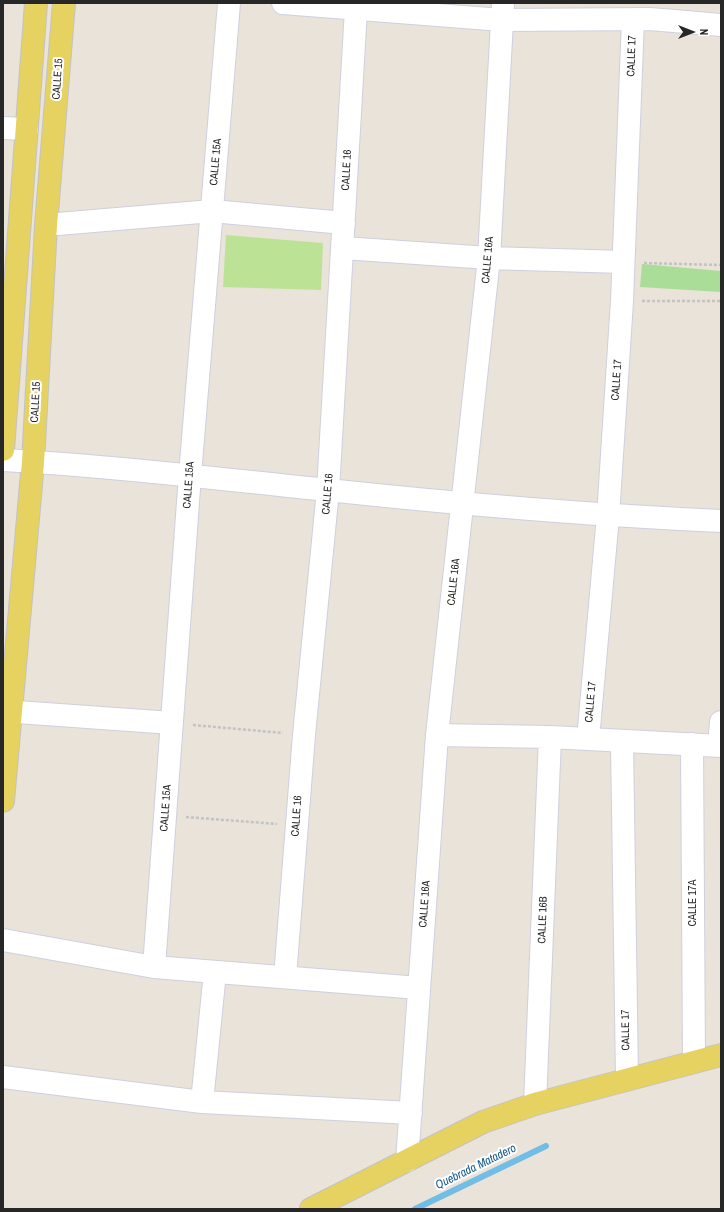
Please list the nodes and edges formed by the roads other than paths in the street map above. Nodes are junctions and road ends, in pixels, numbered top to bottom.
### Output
1 (36, 3) edge
2 (64, 3) edge
3 (229, 3) edge
4 (283, 3) edge
5 (356, 9) junction
6 (503, 12) edge
7 (633, 19) junction
8 (721, 25) edge
9 (3, 128) edge
10 (27, 128) junction
11 (212, 211) junction
12 (344, 223) junction
13 (46, 225) junction
14 (343, 248) junction
15 (489, 258) junction
16 (623, 262) junction
17 (3, 450) edge
18 (3, 460) edge
19 (33, 462) junction
20 (190, 475) junction
21 (328, 490) junction
22 (463, 503) junction
23 (608, 516) junction
24 (721, 521) edge
25 (6, 712) edge
26 (721, 722) edge
27 (172, 723) junction
28 (437, 735) junction
29 (550, 737) junction
30 (588, 739) junction
31 (622, 741) junction
32 (692, 744) junction
33 (720, 746) edge
34 (3, 801) edge
35 (3, 940) edge
36 (154, 968) junction
37 (215, 972) junction
38 (285, 977) junction
39 (419, 988) junction
40 (721, 1055) edge
41 (694, 1061) junction
42 (3, 1077) edge
43 (627, 1078) junction
44 (202, 1102) junction
45 (535, 1104) junction
46 (410, 1113) junction
47 (407, 1161) junction
48 (311, 1209) edge

1 - 10 main road
2 - 13 main road, CALLE 15
3 - 11 street, CALLE 15A
4 - 5 street
5 - 6 street
5 - 12 street, CALLE 16
6 - 7 street
6 - 15 street, CALLE 16A
7 - 8 street
7 - 16 street, CALLE 17
9 - 10 street
10 - 17 main road
11 - 12 street
11 - 13 street
11 - 20 street, CALLE 15A
12 - 14 street, CALLE 16
13 - 19 main road, CALLE 15
14 - 15 street
14 - 21 street, CALLE 16
15 - 16 street
15 - 22 street, CALLE 16A
16 - 23 street, CALLE 17
18 - 19 street
19 - 20 street
19 - 25 main road, CALLE 15
20 - 21 street
20 - 27 street, CALLE 15A
21 - 22 street
21 - 38 street, CALLE 16
22 - 23 street
22 - 28 street, CALLE 16A
23 - 24 street
23 - 30 street, CALLE 17
25 - 27 street
25 - 34 main road, CALLE 15
26 - 33 street
27 - 36 street, CALLE 15A
28 - 29 street
28 - 39 street, CALLE 16A
29 - 30 street
29 - 45 street, CALLE 16B
30 - 31 street
31 - 32 street
31 - 43 street, CALLE 17
32 - 33 street
32 - 41 street, CALLE 17A
35 - 36 street
36 - 37 street
37 - 38 street
37 - 44 street
38 - 39 street
39 - 46 street, CALLE 16A
40 - 41 main road
41 - 43 main road
42 - 44 street
43 - 45 main road
44 - 46 street
45 - 47 main road
46 - 47 street, CALLE 16A
47 - 48 main road

